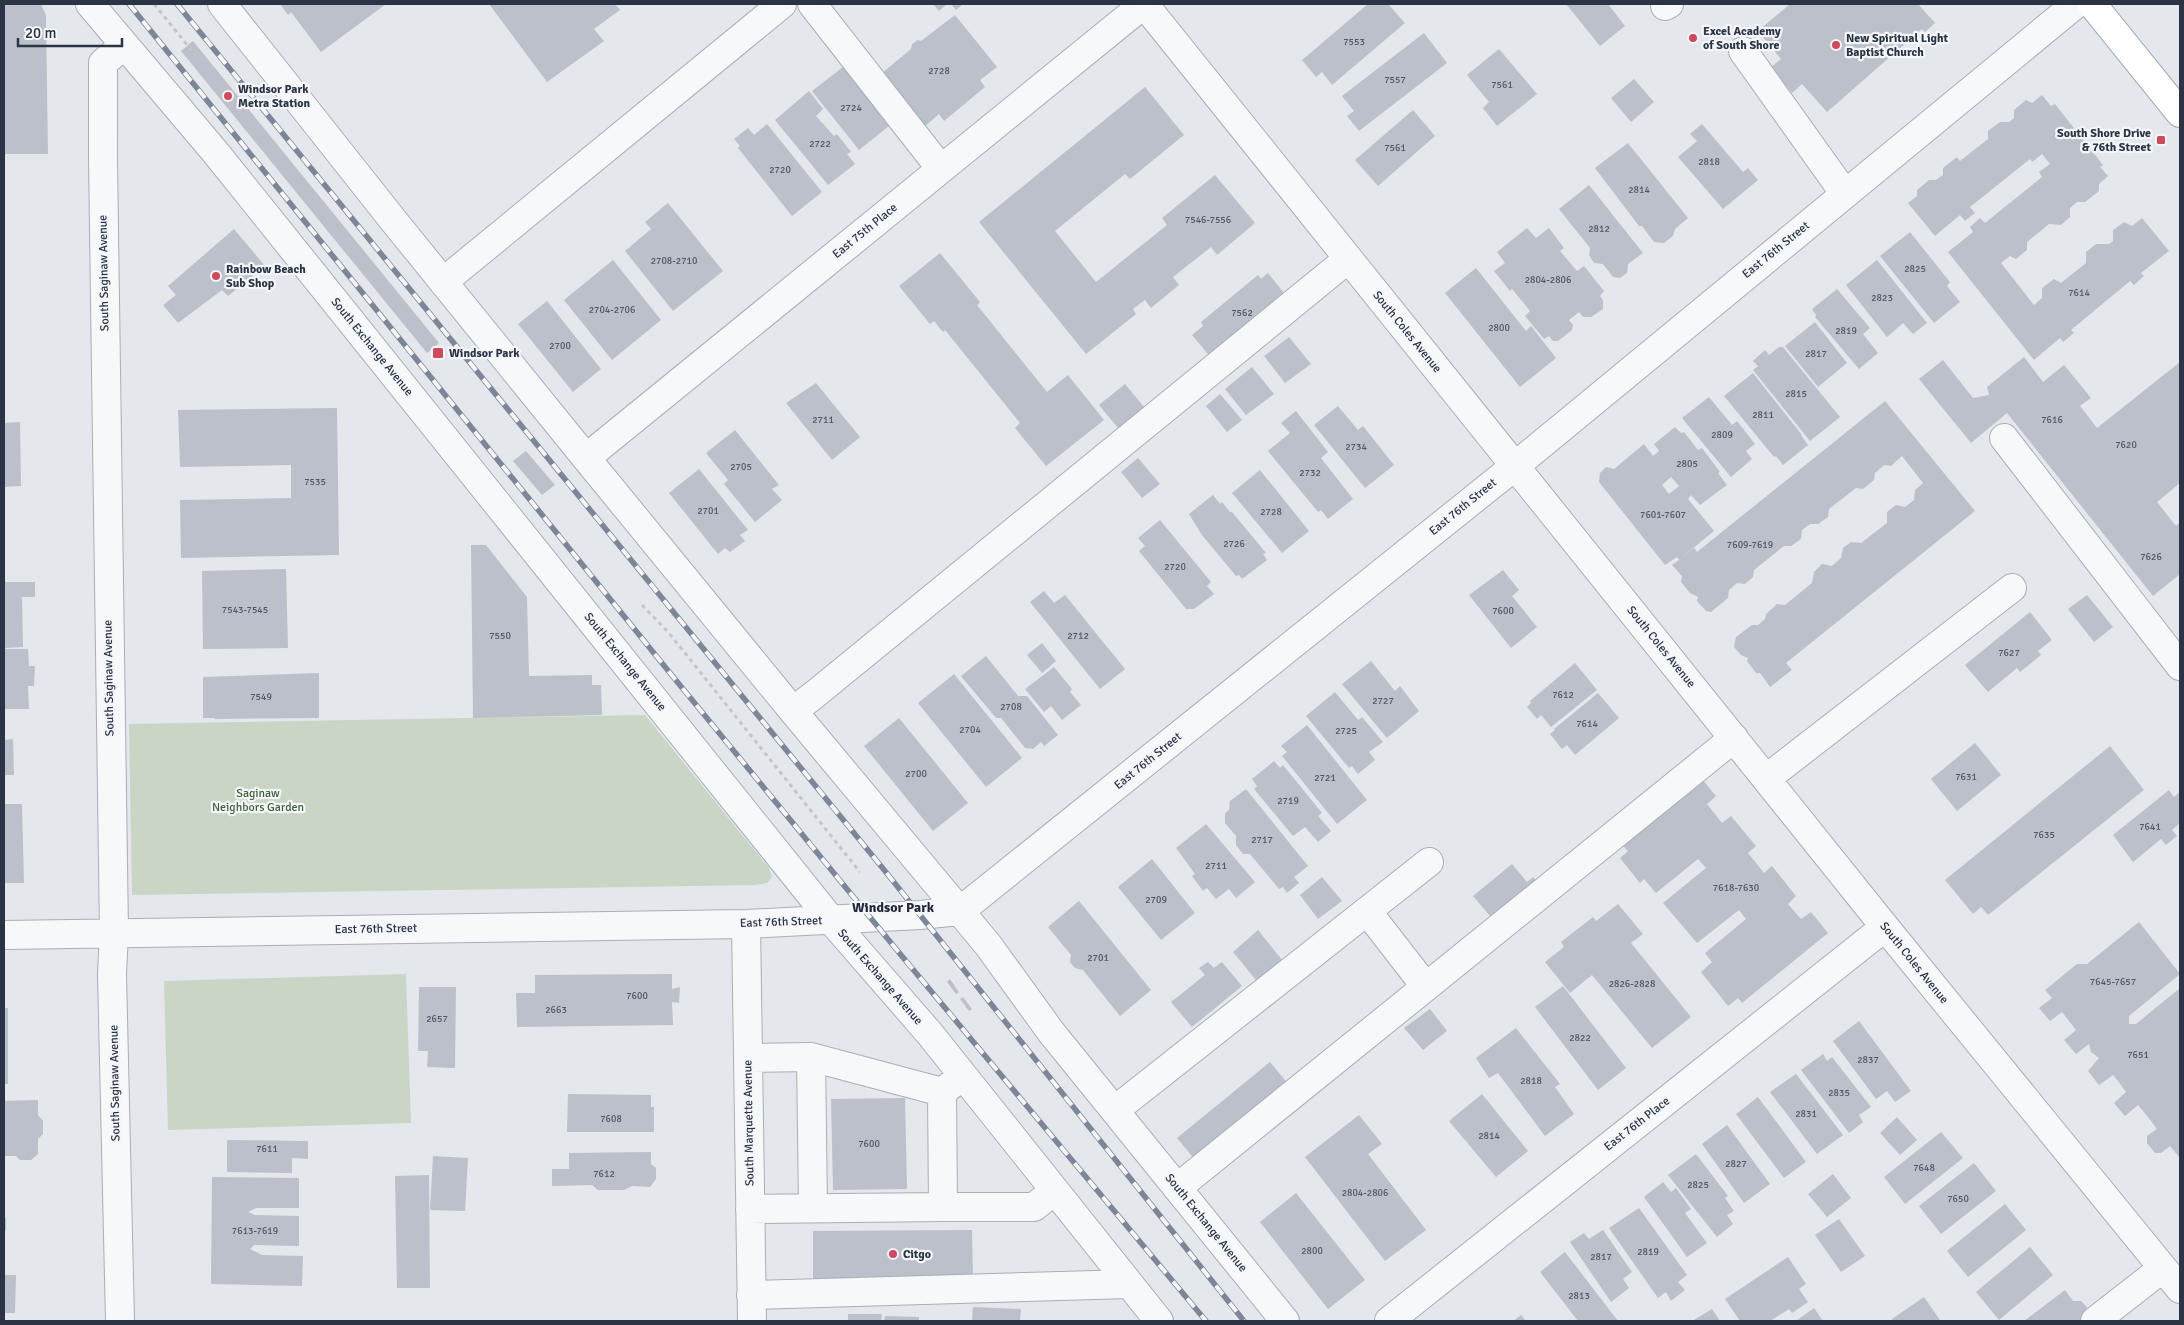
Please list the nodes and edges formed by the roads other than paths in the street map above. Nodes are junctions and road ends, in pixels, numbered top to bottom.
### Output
1 (90, 4) edge
2 (222, 4) edge
3 (782, 4) edge
4 (812, 4) edge
5 (1144, 4) edge
6 (2076, 4) edge
7 (2092, 4) edge
8 (124, 45) junction
9 (1743, 50) dead end
10 (2180, 113) edge
11 (941, 169) junction
12 (1845, 194) junction
13 (1348, 259) junction
14 (443, 282) junction
15 (2004, 438) dead end
16 (586, 458) junction
17 (1515, 466) junction
18 (2012, 588) dead end
19 (2180, 666) edge
20 (793, 711) junction
21 (1734, 738) junction
22 (1767, 778) junction
23 (1429, 862) dead end
24 (960, 911) junction
25 (1367, 911) junction
26 (831, 920) junction
27 (746, 924) junction
28 (1885, 927) junction
29 (114, 933) junction
30 (4, 936) edge
31 (1426, 988) junction
32 (811, 1057) junction
33 (748, 1058) junction
34 (952, 1084) junction
35 (1115, 1110) junction
36 (1177, 1188) junction
37 (1054, 1191) junction
38 (943, 1207) junction
39 (813, 1208) junction
40 (750, 1210) junction
41 (2163, 1268) junction
42 (1129, 1284) junction
43 (2180, 1289) edge
44 (751, 1308) edge
45 (120, 1321) edge
46 (1159, 1321) edge
47 (1286, 1321) edge
48 (1388, 1321) edge
49 (2095, 1321) edge

1 - 8 street, South Exchange Avenue
2 - 14 street, South Exchange Avenue
3 - 14 street
4 - 11 street
5 - 11 street, East 75th Place
5 - 13 street, South Coles Avenue
6 - 12 street, East 76th Street
7 - 10 main road
8 - 26 street, South Exchange Avenue
8 - 29 street, South Saginaw Avenue
9 - 12 street
11 - 16 street, East 75th Place
12 - 17 street, East 76th Street
13 - 17 street, South Coles Avenue
13 - 20 street
14 - 16 street, South Exchange Avenue
15 - 19 street
16 - 20 street, South Exchange Avenue
17 - 21 street, South Coles Avenue
17 - 24 street, East 76th Street
18 - 22 street
20 - 24 street, South Exchange Avenue
21 - 22 street, South Coles Avenue
21 - 31 street
22 - 28 street, South Coles Avenue
23 - 25 street
24 - 26 street, East 76th Street
24 - 35 street, South Exchange Avenue
25 - 31 street
25 - 35 street
26 - 27 street, East 76th Street
26 - 34 street, South Exchange Avenue
27 - 29 street, East 76th Street
27 - 33 street, South Marquette Avenue
28 - 41 street, South Coles Avenue
28 - 48 street, East 76th Place
29 - 30 street, East 76th Street
29 - 45 street, South Saginaw Avenue
31 - 36 street
32 - 33 street
32 - 34 street
32 - 39 street
33 - 40 street, South Marquette Avenue
34 - 37 street, South Exchange Avenue
34 - 38 street
35 - 36 street, South Exchange Avenue
36 - 47 street, South Exchange Avenue
37 - 38 street
37 - 42 street, South Exchange Avenue
38 - 39 street
39 - 40 street
40 - 44 street, South Marquette Avenue
41 - 43 street, South Coles Avenue
41 - 49 street
42 - 44 street
42 - 46 street, South Exchange Avenue

